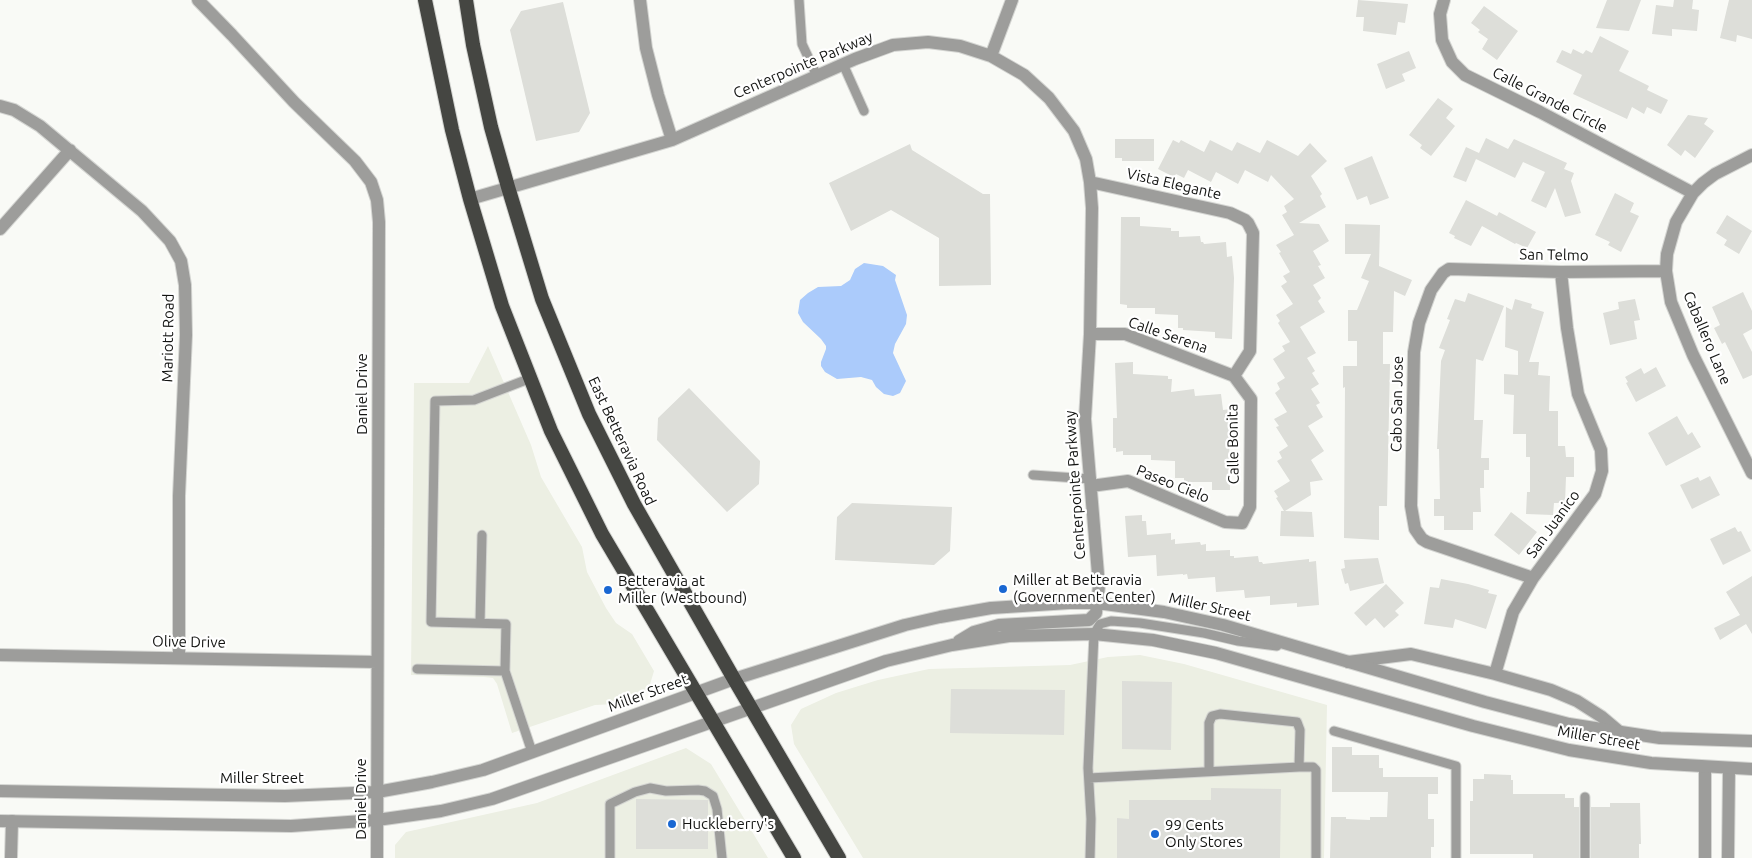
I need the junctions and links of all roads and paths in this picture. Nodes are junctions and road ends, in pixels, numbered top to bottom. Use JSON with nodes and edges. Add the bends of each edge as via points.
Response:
{"nodes":[{"id":1,"x":425,"y":0,"type":"edge"},
{"id":2,"x":466,"y":0,"type":"edge"},
{"id":3,"x":640,"y":0,"type":"edge"},
{"id":4,"x":799,"y":0,"type":"edge"},
{"id":5,"x":1012,"y":0,"type":"edge"},
{"id":6,"x":1444,"y":0,"type":"edge"},
{"id":7,"x":201,"y":1,"type":"edge"},
{"id":8,"x":991,"y":56,"type":"junction"},
{"id":9,"x":843,"y":64,"type":"junction"},
{"id":10,"x":817,"y":76,"type":"junction"},
{"id":11,"x":0,"y":106,"type":"edge"},
{"id":12,"x":864,"y":111,"type":"dead end"},
{"id":13,"x":672,"y":140,"type":"junction"},
{"id":14,"x":70,"y":150,"type":"junction"},
{"id":15,"x":1752,"y":156,"type":"edge"},
{"id":16,"x":1090,"y":182,"type":"junction"},
{"id":17,"x":508,"y":187,"type":"junction"},
{"id":18,"x":1693,"y":193,"type":"junction"},
{"id":19,"x":470,"y":199,"type":"junction"},
{"id":20,"x":0,"y":230,"type":"edge"},
{"id":21,"x":1666,"y":271,"type":"junction"},
{"id":22,"x":1560,"y":272,"type":"junction"},
{"id":23,"x":1443,"y":273,"type":"joint"},
{"id":24,"x":1090,"y":334,"type":"junction"},
{"id":25,"x":1234,"y":376,"type":"junction"},
{"id":26,"x":531,"y":378,"type":"junction"},
{"id":27,"x":1752,"y":473,"type":"edge"},
{"id":28,"x":1033,"y":476,"type":"dead end"},
{"id":29,"x":1091,"y":482,"type":"junction"},
{"id":30,"x":1242,"y":523,"type":"joint"},
{"id":31,"x":482,"y":535,"type":"dead end"},
{"id":32,"x":1533,"y":578,"type":"junction"},
{"id":33,"x":1097,"y":603,"type":"junction"},
{"id":34,"x":480,"y":624,"type":"junction"},
{"id":35,"x":1094,"y":634,"type":"junction"},
{"id":36,"x":952,"y":645,"type":"junction"},
{"id":37,"x":1300,"y":648,"type":"junction"},
{"id":38,"x":0,"y":655,"type":"edge"},
{"id":39,"x":179,"y":658,"type":"junction"},
{"id":40,"x":377,"y":662,"type":"junction"},
{"id":41,"x":1348,"y":662,"type":"junction"},
{"id":42,"x":417,"y":669,"type":"dead end"},
{"id":43,"x":505,"y":671,"type":"junction"},
{"id":44,"x":1494,"y":674,"type":"junction"},
{"id":45,"x":734,"y":679,"type":"junction"},
{"id":46,"x":696,"y":693,"type":"junction"},
{"id":47,"x":750,"y":708,"type":"junction"},
{"id":48,"x":712,"y":721,"type":"junction"},
{"id":49,"x":1334,"y":731,"type":"dead end"},
{"id":50,"x":1621,"y":733,"type":"junction"},
{"id":51,"x":1752,"y":741,"type":"edge"},
{"id":52,"x":532,"y":752,"type":"junction"},
{"id":53,"x":1300,"y":766,"type":"junction"},
{"id":54,"x":1705,"y":767,"type":"junction"},
{"id":55,"x":1729,"y":769,"type":"junction"},
{"id":56,"x":1752,"y":769,"type":"edge"},
{"id":57,"x":1209,"y":772,"type":"junction"},
{"id":58,"x":1089,"y":778,"type":"junction"},
{"id":59,"x":0,"y":791,"type":"edge"},
{"id":60,"x":377,"y":792,"type":"junction"},
{"id":61,"x":1585,"y":798,"type":"dead end"},
{"id":62,"x":377,"y":820,"type":"junction"},
{"id":63,"x":6,"y":821,"type":"edge"},
{"id":64,"x":11,"y":858,"type":"edge"},
{"id":65,"x":377,"y":858,"type":"edge"},
{"id":66,"x":610,"y":858,"type":"edge"},
{"id":67,"x":722,"y":858,"type":"edge"},
{"id":68,"x":794,"y":858,"type":"edge"},
{"id":69,"x":839,"y":858,"type":"edge"},
{"id":70,"x":1090,"y":858,"type":"edge"},
{"id":71,"x":1316,"y":858,"type":"edge"},
{"id":72,"x":1456,"y":858,"type":"edge"},
{"id":73,"x":1585,"y":858,"type":"edge"},
{"id":74,"x":1705,"y":858,"type":"edge"},
{"id":75,"x":1728,"y":858,"type":"edge"}],
"edges":[{"from":1,"to":19,"type":"highway","via":[[450,122]]},
{"from":2,"to":17,"type":"highway","name":"East Betteravia Road","via":[[489,118]]},
{"from":3,"to":13,"type":"street","via":[[646,48]]},
{"from":4,"to":10,"type":"lane","via":[[802,44]]},
{"from":5,"to":8,"type":"street"},
{"from":6,"to":18,"type":"street","name":"Calle Grande Circle","via":[[1440,14],[1442,40],[1452,62],[1465,75]]},
{"from":7,"to":40,"type":"street","name":"Daniel Drive","via":[[294,102],[355,161],[371,182],[377,200]]},
{"from":8,"to":9,"type":"street","name":"Centerpointe Parkway","via":[[960,46],[928,42],[893,45]]},
{"from":8,"to":16,"type":"street","name":"Centerpointe Parkway","via":[[1024,75],[1049,98],[1074,131],[1086,160]]},
{"from":9,"to":10,"type":"street","name":"Centerpointe Parkway"},
{"from":9,"to":12,"type":"lane"},
{"from":10,"to":13,"type":"street","name":"Centerpointe Parkway"},
{"from":11,"to":14,"type":"street","name":"Mariott Road","via":[[14,110],[40,126]]},
{"from":13,"to":17,"type":"street","name":"Centerpointe Parkway"},
{"from":14,"to":20,"type":"street"},
{"from":14,"to":39,"type":"street","name":"Mariott Road","via":[[142,212],[170,241],[181,261],[186,335],[179,496]]},
{"from":15,"to":18,"type":"street","name":"Caballero Lane","via":[[1715,174]]},
{"from":16,"to":24,"type":"street","name":"Centerpointe Parkway"},
{"from":16,"to":25,"type":"street","name":"Vista Elegante","via":[[1230,213],[1248,223],[1253,233],[1250,351]]},
{"from":17,"to":19,"type":"street","name":"Centerpointe Parkway"},
{"from":17,"to":45,"type":"highway","name":"East Betteravia Road","via":[[542,299],[589,414],[634,504]]},
{"from":18,"to":21,"type":"street","name":"Caballero Lane","via":[[1676,222]]},
{"from":19,"to":26,"type":"highway","via":[[502,306]]},
{"from":21,"to":22,"type":"street","name":"San Telmo"},
{"from":21,"to":27,"type":"street","name":"Caballero Lane","via":[[1671,302],[1693,355]]},
{"from":22,"to":23,"type":"street","name":"San Telmo","via":[[1449,269]]},
{"from":22,"to":32,"type":"street","name":"San Juanico","via":[[1578,394],[1601,450],[1602,471],[1595,494]]},
{"from":23,"to":32,"type":"street","name":"Cabo San Jose","via":[[1431,290],[1419,323],[1414,352],[1411,506],[1415,528],[1427,542]]},
{"from":24,"to":25,"type":"street","name":"Calle Serena","via":[[1126,334]]},
{"from":24,"to":29,"type":"street","name":"Centerpointe Parkway","via":[[1085,419]]},
{"from":25,"to":30,"type":"street","name":"Calle Bonita","via":[[1251,399],[1250,507]]},
{"from":26,"to":34,"type":"lane","via":[[474,400],[435,401],[432,622]]},
{"from":26,"to":46,"type":"highway","via":[[551,431],[602,534]]},
{"from":28,"to":29,"type":"lane"},
{"from":29,"to":30,"type":"street","name":"Paseo Cielo","via":[[1128,481],[1225,522]]},
{"from":29,"to":33,"type":"street","name":"Centerpointe Parkway","via":[[1099,586]]},
{"from":31,"to":34,"type":"lane"},
{"from":32,"to":44,"type":"street","name":"San Juanico","via":[[1513,612]]},
{"from":33,"to":36,"type":"street","via":[[1096,612],[1089,620],[999,625],[974,632]]},
{"from":33,"to":37,"type":"street","name":"Miller Street","via":[[1223,624]]},
{"from":33,"to":45,"type":"street","name":"Miller Street","via":[[991,608],[940,617]]},
{"from":34,"to":43,"type":"lane","via":[[506,624]]},
{"from":35,"to":36,"type":"street","name":"Miller Street","via":[[1009,636]]},
{"from":35,"to":37,"type":"lane","name":"Miller Street","via":[[1100,624],[1111,621]]},
{"from":35,"to":54,"type":"street","name":"Miller Street","via":[[1153,640],[1216,653],[1569,750],[1651,763]]},
{"from":35,"to":58,"type":"lane"},
{"from":36,"to":47,"type":"street","name":"Miller Street","via":[[886,661]]},
{"from":37,"to":41,"type":"street","name":"Miller Street"},
{"from":38,"to":39,"type":"street","name":"Olive Drive"},
{"from":39,"to":40,"type":"street","name":"Olive Drive"},
{"from":40,"to":60,"type":"street","name":"Daniel Drive"},
{"from":41,"to":44,"type":"street","name":"Miller Street","via":[[1411,654]]},
{"from":41,"to":50,"type":"street","name":"Miller Street","via":[[1569,724]]},
{"from":42,"to":43,"type":"lane"},
{"from":43,"to":52,"type":"lane"},
{"from":44,"to":50,"type":"street","name":"Miller Street","via":[[1577,701]]},
{"from":45,"to":46,"type":"street","name":"Miller Street"},
{"from":45,"to":47,"type":"highway","name":"East Betteravia Road"},
{"from":46,"to":48,"type":"highway"},
{"from":46,"to":52,"type":"street","name":"Miller Street"},
{"from":47,"to":48,"type":"street","name":"Miller Street"},
{"from":47,"to":69,"type":"highway","name":"East Betteravia Road"},
{"from":48,"to":62,"type":"street","name":"Miller Street","via":[[492,799],[441,811]]},
{"from":48,"to":68,"type":"highway"},
{"from":49,"to":72,"type":"lane","via":[[1456,766]]},
{"from":50,"to":51,"type":"street","name":"Miller Street","via":[[1660,738]]},
{"from":52,"to":60,"type":"street","name":"Miller Street","via":[[483,770]]},
{"from":53,"to":57,"type":"lane"},
{"from":53,"to":57,"type":"lane","via":[[1297,722],[1220,714],[1212,716],[1209,723]]},
{"from":53,"to":71,"type":"lane","via":[[1316,770]]},
{"from":54,"to":55,"type":"street","name":"Miller Street"},
{"from":54,"to":74,"type":"street"},
{"from":55,"to":56,"type":"street","name":"Miller Street"},
{"from":55,"to":75,"type":"street"},
{"from":57,"to":58,"type":"lane"},
{"from":58,"to":70,"type":"lane"},
{"from":59,"to":60,"type":"street","name":"Miller Street","via":[[285,796]]},
{"from":60,"to":62,"type":"street","name":"Daniel Drive"},
{"from":61,"to":73,"type":"lane"},
{"from":62,"to":63,"type":"street","name":"Miller Street","via":[[291,826]]},
{"from":62,"to":65,"type":"street","name":"Daniel Drive"},
{"from":63,"to":64,"type":"street"},
{"from":66,"to":67,"type":"lane","via":[[610,804],[650,788],[698,790],[713,796]]}]}
